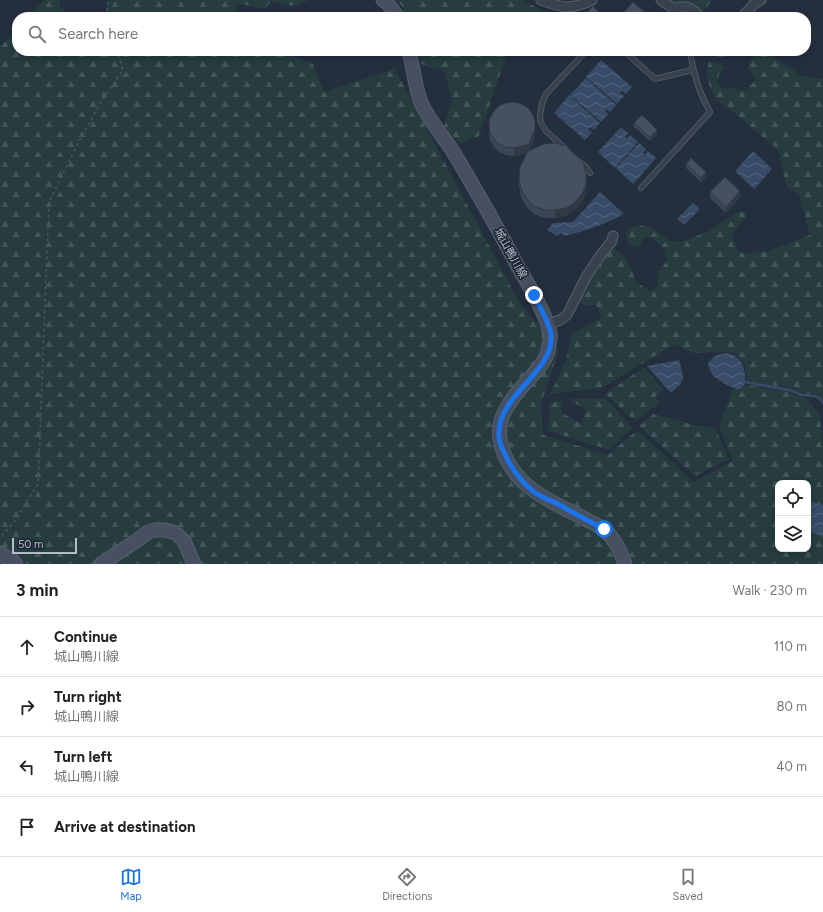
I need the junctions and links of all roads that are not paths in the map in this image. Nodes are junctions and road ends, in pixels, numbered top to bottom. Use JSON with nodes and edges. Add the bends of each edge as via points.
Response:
{"nodes":[{"id":1,"x":383,"y":0,"type":"edge"},
{"id":2,"x":541,"y":0,"type":"edge"},
{"id":3,"x":592,"y":0,"type":"edge"},
{"id":4,"x":662,"y":0,"type":"edge"},
{"id":5,"x":761,"y":0,"type":"edge"},
{"id":6,"x":674,"y":9,"type":"junction"},
{"id":7,"x":394,"y":12,"type":"edge"},
{"id":8,"x":676,"y":12,"type":"edge"},
{"id":9,"x":694,"y":12,"type":"edge"},
{"id":10,"x":747,"y":12,"type":"edge"},
{"id":11,"x":410,"y":56,"type":"edge"},
{"id":12,"x":581,"y":56,"type":"edge"},
{"id":13,"x":630,"y":56,"type":"edge"},
{"id":14,"x":691,"y":56,"type":"edge"},
{"id":15,"x":692,"y":70,"type":"junction"},
{"id":16,"x":569,"y":152,"type":"edge"},
{"id":17,"x":575,"y":157,"type":"edge"},
{"id":18,"x":590,"y":173,"type":"dead end"},
{"id":19,"x":641,"y":188,"type":"dead end"},
{"id":20,"x":612,"y":236,"type":"dead end"},
{"id":21,"x":548,"y":325,"type":"junction"},
{"id":22,"x":0,"y":553,"type":"edge"},
{"id":23,"x":16,"y":564,"type":"edge"},
{"id":24,"x":101,"y":564,"type":"edge"},
{"id":25,"x":194,"y":564,"type":"edge"},
{"id":26,"x":625,"y":564,"type":"edge"}],
"edges":[{"from":1,"to":7,"type":"main road"},
{"from":2,"to":3,"type":"street","via":[[571,8]]},
{"from":4,"to":6,"type":"street"},
{"from":5,"to":10,"type":"street"},
{"from":6,"to":8,"type":"lane"},
{"from":6,"to":9,"type":"street","via":[[682,6]]},
{"from":11,"to":21,"type":"main road","name":"城山鴨川線","via":[[420,99],[431,122],[451,150],[492,219]]},
{"from":12,"to":16,"type":"lane","via":[[546,94],[540,117],[546,131]]},
{"from":13,"to":15,"type":"lane","via":[[655,79]]},
{"from":14,"to":15,"type":"lane"},
{"from":15,"to":19,"type":"lane","via":[[710,112]]},
{"from":17,"to":18,"type":"lane"},
{"from":20,"to":21,"type":"street","via":[[612,241],[586,277],[567,315]]},
{"from":21,"to":26,"type":"main road","name":"城山鴨川線","via":[[551,334],[546,357],[508,405],[498,431],[499,442],[508,463],[520,478],[535,492],[604,529],[616,542]]},
{"from":22,"to":23,"type":"main road"},
{"from":24,"to":25,"type":"main road","via":[[154,530],[176,533],[184,541]]}]}
